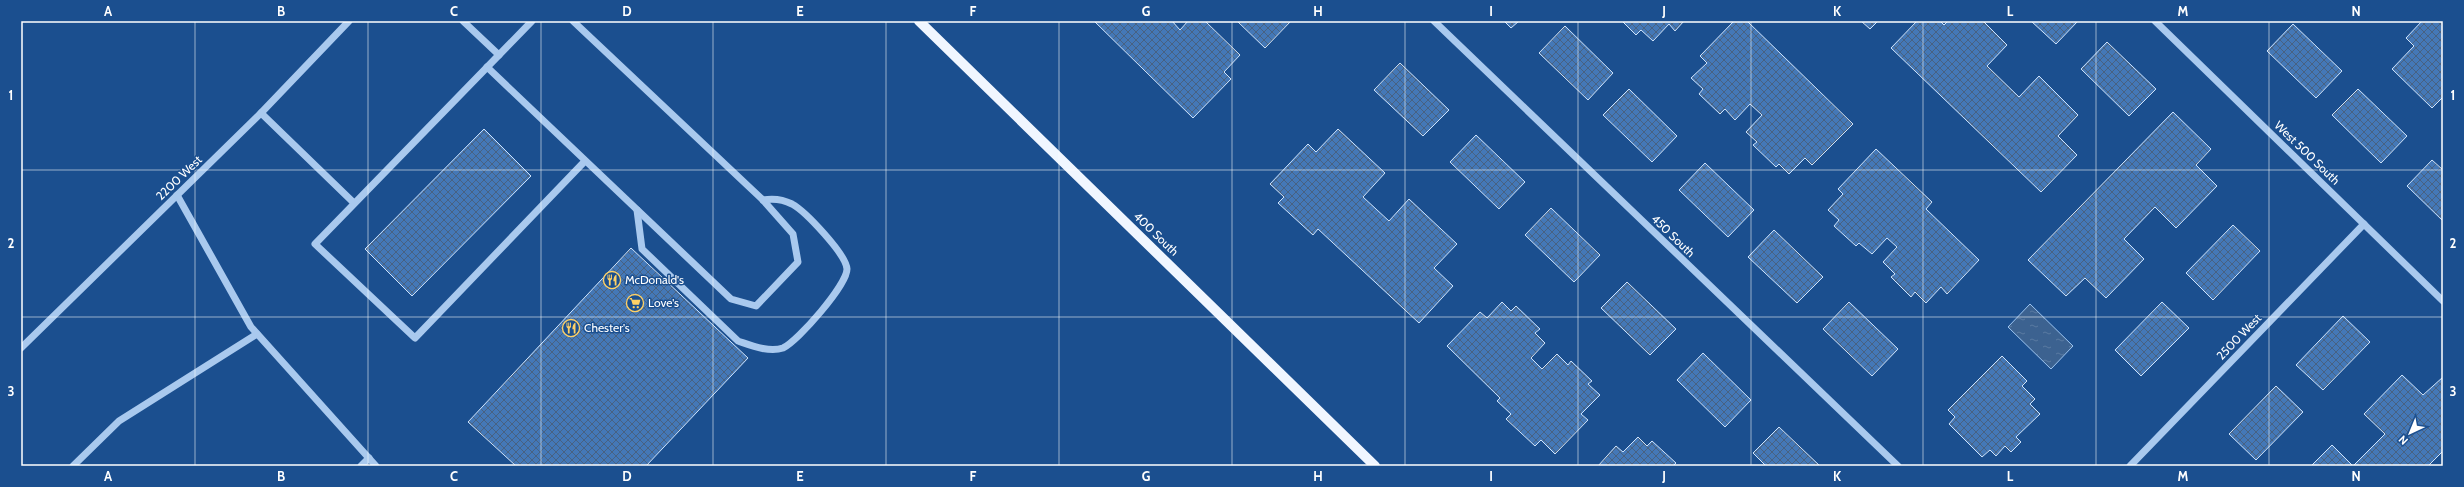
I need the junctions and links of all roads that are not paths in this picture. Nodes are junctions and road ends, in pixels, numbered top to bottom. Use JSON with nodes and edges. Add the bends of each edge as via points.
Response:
{"nodes":[{"id":1,"x":349,"y":21,"type":"edge"},
{"id":2,"x":463,"y":21,"type":"edge"},
{"id":3,"x":532,"y":21,"type":"edge"},
{"id":4,"x":573,"y":21,"type":"edge"},
{"id":5,"x":918,"y":21,"type":"edge"},
{"id":6,"x":1434,"y":21,"type":"edge"},
{"id":7,"x":2155,"y":21,"type":"edge"},
{"id":8,"x":499,"y":55,"type":"junction"},
{"id":9,"x":487,"y":67,"type":"junction"},
{"id":10,"x":261,"y":113,"type":"junction"},
{"id":11,"x":585,"y":161,"type":"junction"},
{"id":12,"x":177,"y":195,"type":"junction"},
{"id":13,"x":763,"y":200,"type":"junction"},
{"id":14,"x":354,"y":203,"type":"junction"},
{"id":15,"x":637,"y":210,"type":"junction"},
{"id":16,"x":2364,"y":224,"type":"junction"},
{"id":17,"x":2443,"y":301,"type":"edge"},
{"id":18,"x":258,"y":334,"type":"junction"},
{"id":19,"x":21,"y":348,"type":"edge"},
{"id":20,"x":368,"y":458,"type":"junction"},
{"id":21,"x":73,"y":466,"type":"edge"},
{"id":22,"x":361,"y":466,"type":"edge"},
{"id":23,"x":376,"y":466,"type":"edge"},
{"id":24,"x":1375,"y":466,"type":"edge"},
{"id":25,"x":1898,"y":466,"type":"edge"},
{"id":26,"x":2130,"y":466,"type":"edge"}],
"edges":[{"from":1,"to":10,"type":"street","name":"2200 West"},
{"from":2,"to":8,"type":"street"},
{"from":3,"to":8,"type":"street"},
{"from":4,"to":13,"type":"street"},
{"from":5,"to":24,"type":"main road","name":"400 South"},
{"from":6,"to":25,"type":"street","name":"450 South"},
{"from":7,"to":16,"type":"street","name":"West 500 South"},
{"from":8,"to":9,"type":"street"},
{"from":9,"to":11,"type":"street"},
{"from":9,"to":14,"type":"street"},
{"from":10,"to":12,"type":"street","name":"2200 West"},
{"from":10,"to":14,"type":"street"},
{"from":11,"to":14,"type":"street","via":[[415,338],[315,244]]},
{"from":11,"to":15,"type":"street"},
{"from":12,"to":18,"type":"street","via":[[251,328]]},
{"from":12,"to":19,"type":"street","name":"2200 West"},
{"from":13,"to":15,"type":"street","via":[[793,234],[798,262],[756,306],[731,298]]},
{"from":13,"to":15,"type":"street","via":[[776,198],[794,205],[824,234],[847,266],[846,277],[837,292],[794,339],[782,348],[755,347],[738,341],[642,249]]},
{"from":16,"to":17,"type":"street","name":"West 500 South"},
{"from":16,"to":26,"type":"street","name":"2500 West"},
{"from":18,"to":20,"type":"street"},
{"from":18,"to":21,"type":"street","via":[[119,421]]},
{"from":20,"to":22,"type":"street"},
{"from":20,"to":23,"type":"street"}]}
